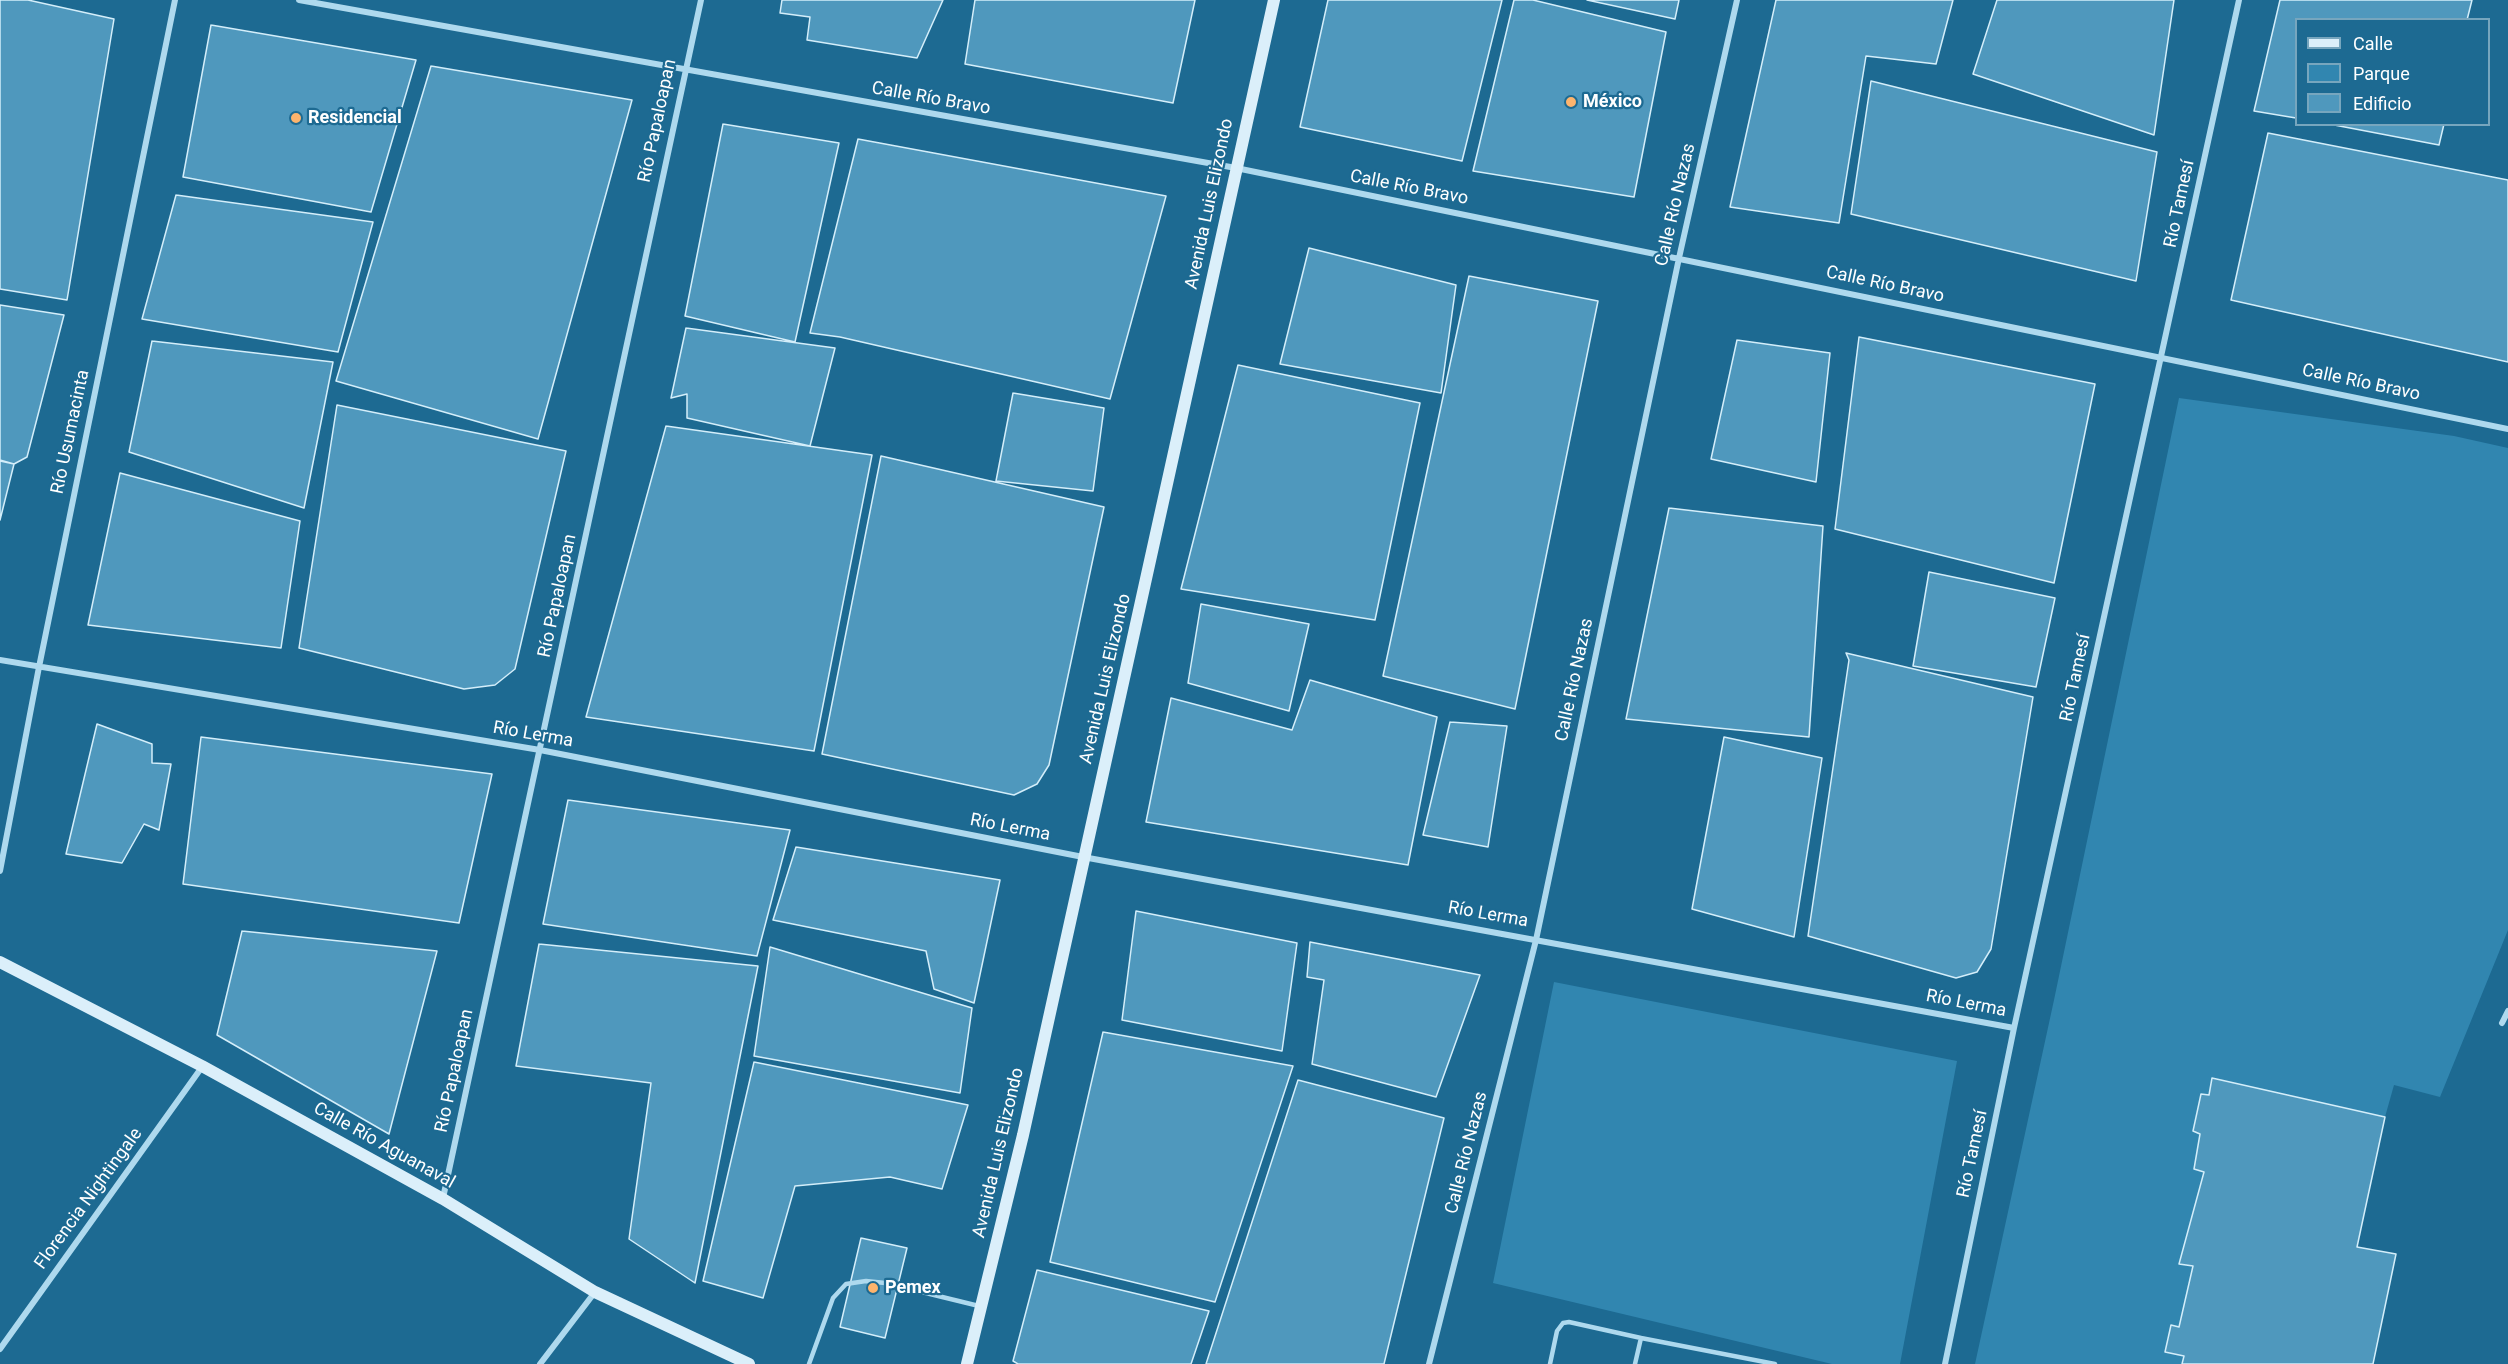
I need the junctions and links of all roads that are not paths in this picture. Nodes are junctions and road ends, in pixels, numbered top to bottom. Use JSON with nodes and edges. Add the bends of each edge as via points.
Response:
{"nodes":[{"id":1,"x":175,"y":0,"type":"edge"},
{"id":2,"x":299,"y":0,"type":"edge"},
{"id":3,"x":700,"y":0,"type":"edge"},
{"id":4,"x":1274,"y":0,"type":"edge"},
{"id":5,"x":1737,"y":0,"type":"edge"},
{"id":6,"x":2240,"y":0,"type":"edge"},
{"id":7,"x":684,"y":71,"type":"junction"},
{"id":8,"x":1236,"y":168,"type":"junction"},
{"id":9,"x":1679,"y":258,"type":"junction"},
{"id":10,"x":2162,"y":357,"type":"junction"},
{"id":11,"x":2508,"y":429,"type":"edge"},
{"id":12,"x":0,"y":660,"type":"edge"},
{"id":13,"x":39,"y":667,"type":"junction"},
{"id":14,"x":540,"y":750,"type":"junction"},
{"id":15,"x":1083,"y":857,"type":"junction"},
{"id":16,"x":0,"y":871,"type":"edge"},
{"id":17,"x":1536,"y":939,"type":"junction"},
{"id":18,"x":0,"y":962,"type":"edge"},
{"id":19,"x":2508,"y":1011,"type":"edge"},
{"id":20,"x":2502,"y":1023,"type":"dead end"},
{"id":21,"x":2014,"y":1028,"type":"junction"},
{"id":22,"x":202,"y":1066,"type":"junction"},
{"id":23,"x":443,"y":1199,"type":"junction"},
{"id":24,"x":595,"y":1292,"type":"junction"},
{"id":25,"x":981,"y":1307,"type":"junction"},
{"id":26,"x":1641,"y":1338,"type":"junction"},
{"id":27,"x":0,"y":1349,"type":"edge"},
{"id":28,"x":1755,"y":1362,"type":"edge"},
{"id":29,"x":540,"y":1364,"type":"edge"},
{"id":30,"x":749,"y":1364,"type":"edge"},
{"id":31,"x":809,"y":1364,"type":"edge"},
{"id":32,"x":967,"y":1364,"type":"edge"},
{"id":33,"x":1429,"y":1364,"type":"edge"},
{"id":34,"x":1550,"y":1364,"type":"edge"},
{"id":35,"x":1635,"y":1364,"type":"edge"},
{"id":36,"x":1775,"y":1364,"type":"edge"},
{"id":37,"x":1945,"y":1364,"type":"edge"}],
"edges":[{"from":1,"to":13,"type":"street","name":"Río Usumacinta"},
{"from":2,"to":7,"type":"street","name":"Calle Río Bravo"},
{"from":3,"to":7,"type":"street","name":"Río Papaloapan"},
{"from":4,"to":8,"type":"street","name":"Avenida Luis Elizondo"},
{"from":5,"to":9,"type":"street","name":"Calle Río Nazas"},
{"from":6,"to":10,"type":"street","name":"Río Tamesí"},
{"from":7,"to":8,"type":"street","name":"Calle Río Bravo"},
{"from":7,"to":14,"type":"street","name":"Río Papaloapan"},
{"from":8,"to":9,"type":"street","name":"Calle Río Bravo"},
{"from":8,"to":15,"type":"street","name":"Avenida Luis Elizondo"},
{"from":9,"to":10,"type":"street","name":"Calle Río Bravo"},
{"from":9,"to":17,"type":"street","name":"Calle Río Nazas"},
{"from":10,"to":11,"type":"street","name":"Calle Río Bravo"},
{"from":10,"to":21,"type":"street","name":"Río Tamesí"},
{"from":12,"to":13,"type":"street","name":"Río Lerma"},
{"from":13,"to":14,"type":"street","name":"Río Lerma"},
{"from":13,"to":16,"type":"street","name":"Río Usumacinta"},
{"from":14,"to":15,"type":"street","name":"Río Lerma"},
{"from":14,"to":23,"type":"street","name":"Río Papaloapan"},
{"from":15,"to":17,"type":"street","name":"Río Lerma"},
{"from":15,"to":25,"type":"street","name":"Avenida Luis Elizondo"},
{"from":17,"to":21,"type":"street","name":"Río Lerma"},
{"from":17,"to":33,"type":"street","name":"Calle Río Nazas"},
{"from":18,"to":22,"type":"street","name":"Calle Río Aguanaval"},
{"from":19,"to":20,"type":"street"},
{"from":21,"to":37,"type":"street","name":"Río Tamesí"},
{"from":22,"to":23,"type":"street","name":"Calle Río Aguanaval"},
{"from":22,"to":27,"type":"street","name":"Florencia Nightingale"},
{"from":23,"to":24,"type":"street","name":"Calle Río Aguanaval"},
{"from":24,"to":29,"type":"street"},
{"from":24,"to":30,"type":"street","name":"Calle Río Aguanaval"},
{"from":25,"to":31,"type":"lane","via":[[885,1283],[846,1284],[833,1299]]},
{"from":25,"to":32,"type":"street","name":"Avenida Luis Elizondo"},
{"from":26,"to":28,"type":"lane"},
{"from":26,"to":34,"type":"lane","via":[[1563,1323],[1557,1330]]},
{"from":26,"to":35,"type":"lane"},
{"from":28,"to":36,"type":"lane"}]}
